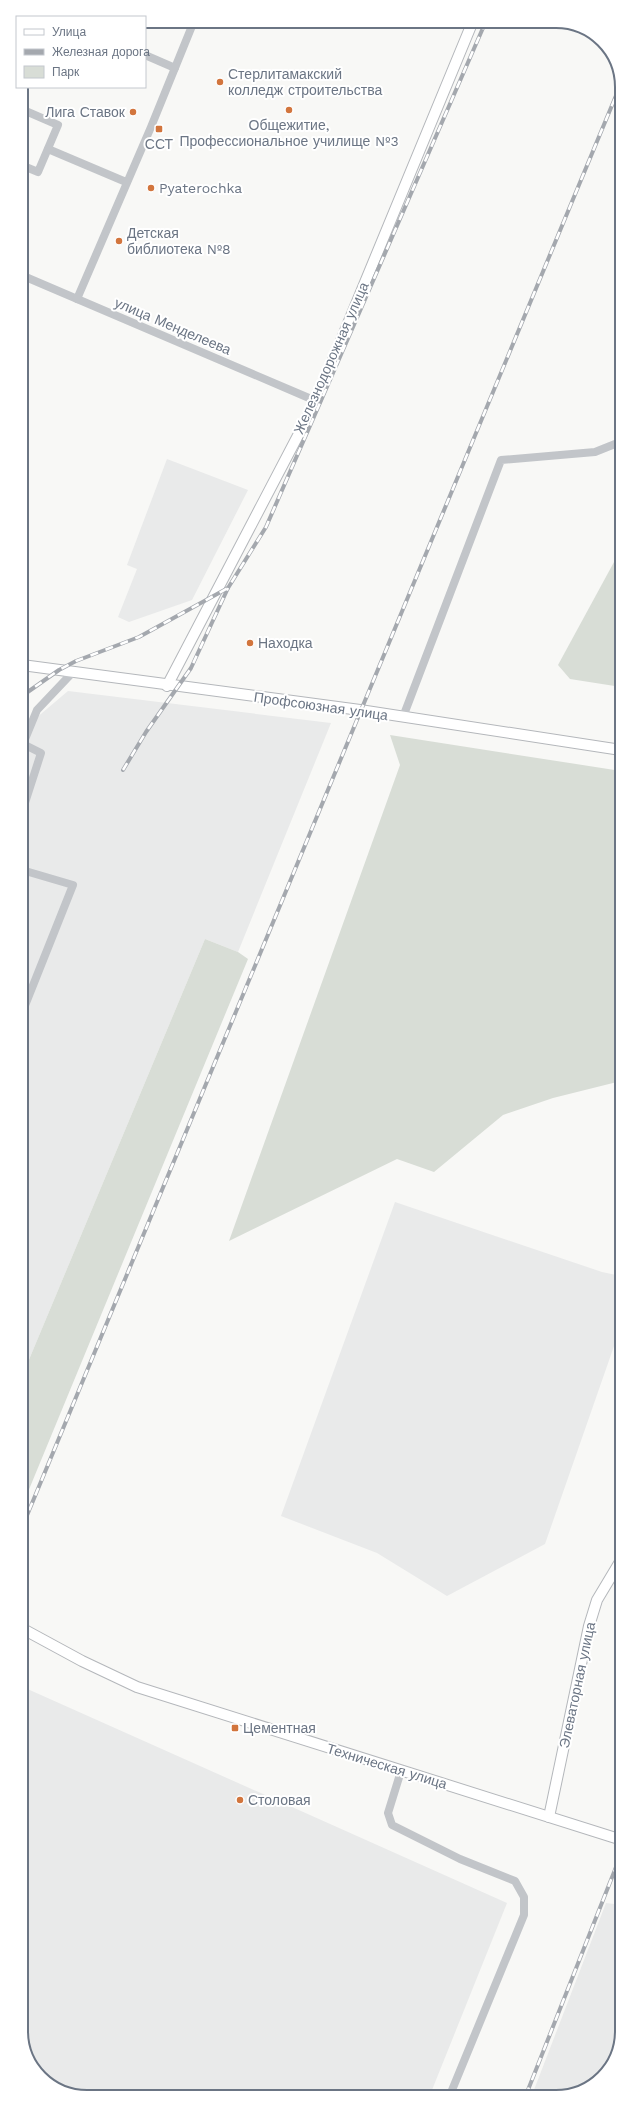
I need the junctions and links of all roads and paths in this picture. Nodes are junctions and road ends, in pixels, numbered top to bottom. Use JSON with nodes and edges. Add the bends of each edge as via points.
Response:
{"nodes":[{"id":1,"x":191,"y":28,"type":"edge"},
{"id":2,"x":470,"y":28,"type":"edge"},
{"id":3,"x":146,"y":55,"type":"edge"},
{"id":4,"x":175,"y":68,"type":"junction"},
{"id":5,"x":28,"y":112,"type":"edge"},
{"id":6,"x":48,"y":149,"type":"junction"},
{"id":7,"x":28,"y":168,"type":"edge"},
{"id":8,"x":126,"y":182,"type":"junction"},
{"id":9,"x":28,"y":278,"type":"edge"},
{"id":10,"x":77,"y":299,"type":"junction"},
{"id":11,"x":316,"y":400,"type":"junction"},
{"id":12,"x":615,"y":444,"type":"edge"},
{"id":13,"x":28,"y":666,"type":"edge"},
{"id":14,"x":73,"y":672,"type":"junction"},
{"id":15,"x":168,"y":686,"type":"junction"},
{"id":16,"x":403,"y":717,"type":"junction"},
{"id":17,"x":28,"y":732,"type":"edge"},
{"id":18,"x":28,"y":746,"type":"edge"},
{"id":19,"x":615,"y":749,"type":"edge"},
{"id":20,"x":28,"y":793,"type":"edge"},
{"id":21,"x":28,"y":872,"type":"edge"},
{"id":22,"x":28,"y":998,"type":"edge"},
{"id":23,"x":615,"y":1571,"type":"edge"},
{"id":24,"x":28,"y":1631,"type":"edge"},
{"id":25,"x":401,"y":1771,"type":"junction"},
{"id":26,"x":549,"y":1817,"type":"junction"},
{"id":27,"x":615,"y":1838,"type":"edge"},
{"id":28,"x":452,"y":2090,"type":"edge"}],
"edges":[{"from":1,"to":4,"type":"street"},
{"from":2,"to":11,"type":"main road","name":"Железнодорожная улица"},
{"from":3,"to":4,"type":"street"},
{"from":4,"to":8,"type":"street"},
{"from":5,"to":6,"type":"street","via":[[58,125]]},
{"from":6,"to":7,"type":"street","via":[[38,172]]},
{"from":6,"to":8,"type":"street"},
{"from":8,"to":10,"type":"street"},
{"from":9,"to":10,"type":"street","name":"улица Менделеева"},
{"from":10,"to":11,"type":"street","name":"улица Менделеева"},
{"from":11,"to":15,"type":"main road","name":"Железнодорожная улица"},
{"from":12,"to":16,"type":"street","via":[[596,452],[501,460]]},
{"from":13,"to":14,"type":"main road","name":"Профсоюзная улица"},
{"from":14,"to":15,"type":"main road","name":"Профсоюзная улица"},
{"from":14,"to":17,"type":"street","via":[[37,710]]},
{"from":15,"to":16,"type":"main road","name":"Профсоюзная улица"},
{"from":16,"to":19,"type":"main road","name":"Профсоюзная улица"},
{"from":18,"to":20,"type":"street","via":[[41,753]]},
{"from":21,"to":22,"type":"street","via":[[73,885]]},
{"from":23,"to":26,"type":"main road","name":"Элеваторная улица","via":[[597,1600],[588,1626]]},
{"from":24,"to":25,"type":"main road","name":"Техническая улица","via":[[82,1661],[137,1687]]},
{"from":25,"to":26,"type":"main road","name":"Техническая улица"},
{"from":25,"to":28,"type":"street","via":[[388,1813],[392,1825],[460,1859],[515,1881],[524,1896],[524,1915]]},
{"from":26,"to":27,"type":"main road","name":"Техническая улица"}]}
